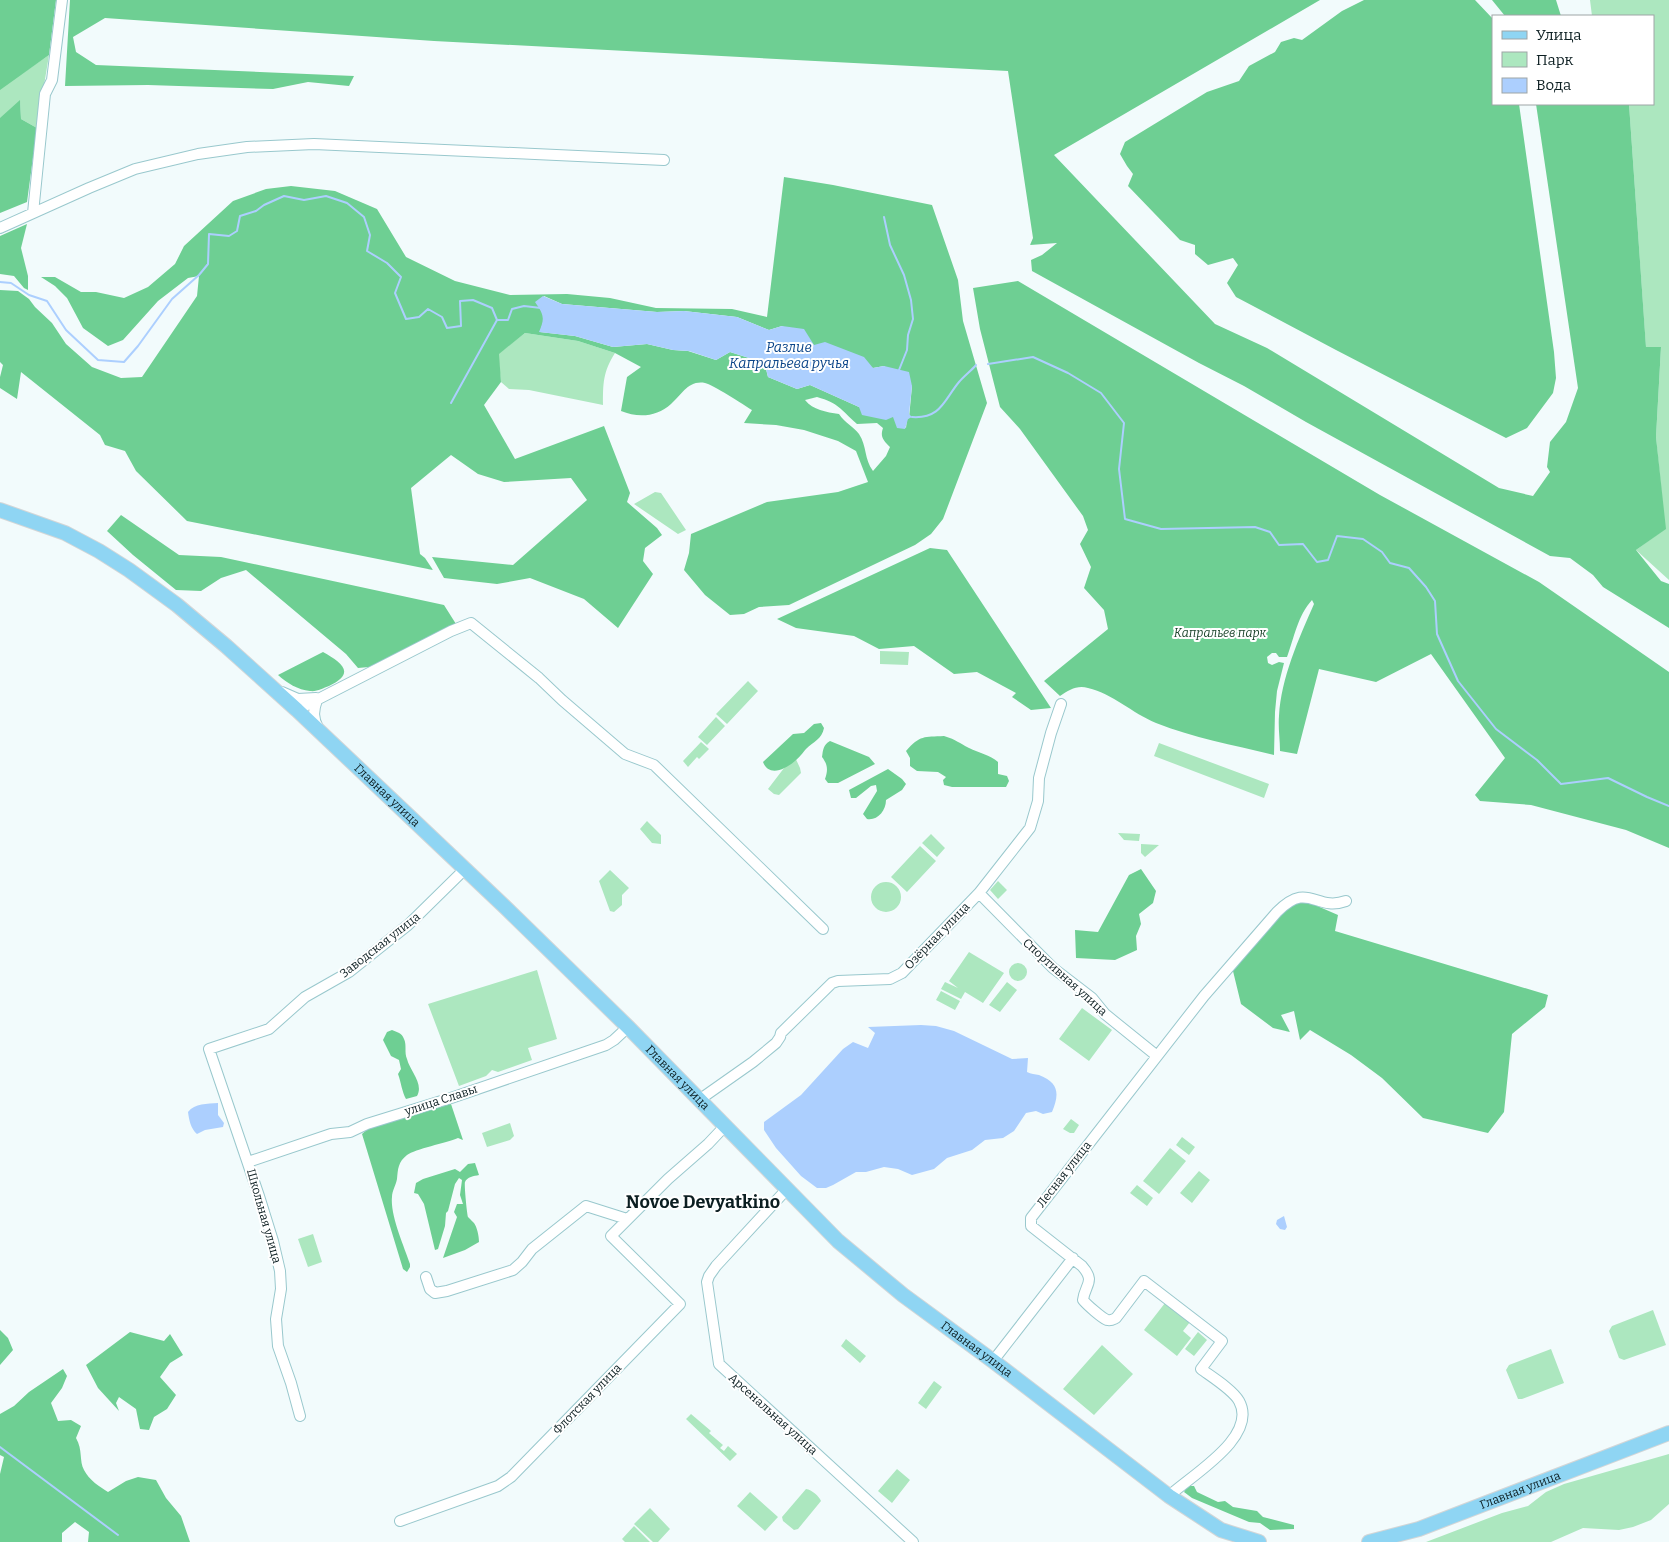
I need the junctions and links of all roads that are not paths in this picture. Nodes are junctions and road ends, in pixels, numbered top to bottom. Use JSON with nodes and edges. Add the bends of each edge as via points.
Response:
{"nodes":[{"id":1,"x":62,"y":0,"type":"edge"},
{"id":2,"x":664,"y":160,"type":"dead end"},
{"id":3,"x":33,"y":213,"type":"junction"},
{"id":4,"x":0,"y":228,"type":"edge"},
{"id":5,"x":0,"y":510,"type":"edge"},
{"id":6,"x":269,"y":684,"type":"junction"},
{"id":7,"x":320,"y":698,"type":"junction"},
{"id":8,"x":1061,"y":704,"type":"dead end"},
{"id":9,"x":297,"y":710,"type":"junction"},
{"id":10,"x":318,"y":729,"type":"junction"},
{"id":11,"x":465,"y":869,"type":"junction"},
{"id":12,"x":979,"y":894,"type":"junction"},
{"id":13,"x":1346,"y":901,"type":"dead end"},
{"id":14,"x":822,"y":929,"type":"dead end"},
{"id":15,"x":628,"y":1027,"type":"junction"},
{"id":16,"x":209,"y":1049,"type":"joint"},
{"id":17,"x":1157,"y":1056,"type":"junction"},
{"id":18,"x":700,"y":1100,"type":"junction"},
{"id":19,"x":725,"y":1126,"type":"junction"},
{"id":20,"x":248,"y":1162,"type":"junction"},
{"id":21,"x":788,"y":1189,"type":"junction"},
{"id":22,"x":628,"y":1218,"type":"junction"},
{"id":23,"x":1073,"y":1258,"type":"junction"},
{"id":24,"x":426,"y":1278,"type":"dead end"},
{"id":25,"x":993,"y":1361,"type":"junction"},
{"id":26,"x":300,"y":1416,"type":"dead end"},
{"id":27,"x":1669,"y":1433,"type":"edge"},
{"id":28,"x":1169,"y":1496,"type":"junction"},
{"id":29,"x":400,"y":1521,"type":"dead end"},
{"id":30,"x":913,"y":1542,"type":"edge"},
{"id":31,"x":1259,"y":1542,"type":"edge"},
{"id":32,"x":1373,"y":1542,"type":"edge"}],
"edges":[{"from":1,"to":3,"type":"street","via":[[52,80],[45,94]]},
{"from":2,"to":3,"type":"street","via":[[314,144],[247,147],[198,154],[135,169]]},
{"from":3,"to":4,"type":"street"},
{"from":5,"to":6,"type":"main road","name":"Главная улица","via":[[66,533],[129,570],[177,605]]},
{"from":6,"to":7,"type":"street","via":[[298,699]]},
{"from":6,"to":9,"type":"main road","name":"Главная улица"},
{"from":7,"to":9,"type":"street"},
{"from":7,"to":10,"type":"street","via":[[313,713]]},
{"from":7,"to":14,"type":"street","via":[[471,623],[625,754],[654,765]]},
{"from":8,"to":12,"type":"street","name":"Озёрная улица","via":[[1039,778],[1033,822]]},
{"from":9,"to":10,"type":"main road","name":"Главная улица"},
{"from":10,"to":11,"type":"main road","name":"Главная улица"},
{"from":11,"to":15,"type":"main road","name":"Главная улица"},
{"from":11,"to":16,"type":"street","name":"Заводская улица","via":[[408,925],[349,972],[306,997],[269,1029]]},
{"from":12,"to":17,"type":"street","name":"Спортивная улица","via":[[1053,968]]},
{"from":12,"to":18,"type":"street","name":"Озёрная улица","via":[[902,973],[890,979],[832,983],[781,1032],[776,1043]]},
{"from":13,"to":17,"type":"street","name":"Лесная улица","via":[[1338,904],[1298,897],[1283,905]]},
{"from":15,"to":18,"type":"main road","name":"Главная улица"},
{"from":15,"to":20,"type":"street","name":"улица Славы","via":[[606,1045],[350,1132],[331,1134]]},
{"from":16,"to":20,"type":"street","name":"Школьная улица"},
{"from":17,"to":23,"type":"street","name":"Лесная улица","via":[[1031,1218],[1031,1226]]},
{"from":18,"to":19,"type":"main road","name":"Главная улица"},
{"from":19,"to":21,"type":"main road","name":"Главная улица"},
{"from":19,"to":22,"type":"street"},
{"from":20,"to":26,"type":"street","name":"Школьная улица","via":[[280,1271],[276,1319],[278,1346]]},
{"from":21,"to":25,"type":"main road","name":"Главная улица","via":[[838,1241],[881,1278]]},
{"from":21,"to":30,"type":"street","name":"Арсенальная улица","via":[[708,1276],[718,1364]]},
{"from":22,"to":24,"type":"street","via":[[586,1206],[510,1271],[436,1293],[430,1289]]},
{"from":22,"to":29,"type":"street","name":"Флотская улица","via":[[611,1236],[680,1304],[511,1477],[498,1486]]},
{"from":23,"to":25,"type":"street"},
{"from":23,"to":28,"type":"street","name":"Лесная улица","via":[[1090,1278],[1084,1300],[1086,1304],[1107,1320],[1116,1318],[1144,1280],[1222,1341],[1201,1369],[1238,1399],[1243,1416],[1240,1427],[1217,1456]]},
{"from":25,"to":28,"type":"main road","name":"Главная улица"},
{"from":27,"to":32,"type":"main road","name":"Главная улица","via":[[1419,1528]]},
{"from":28,"to":31,"type":"main road","name":"Главная улица","via":[[1222,1530]]}]}
